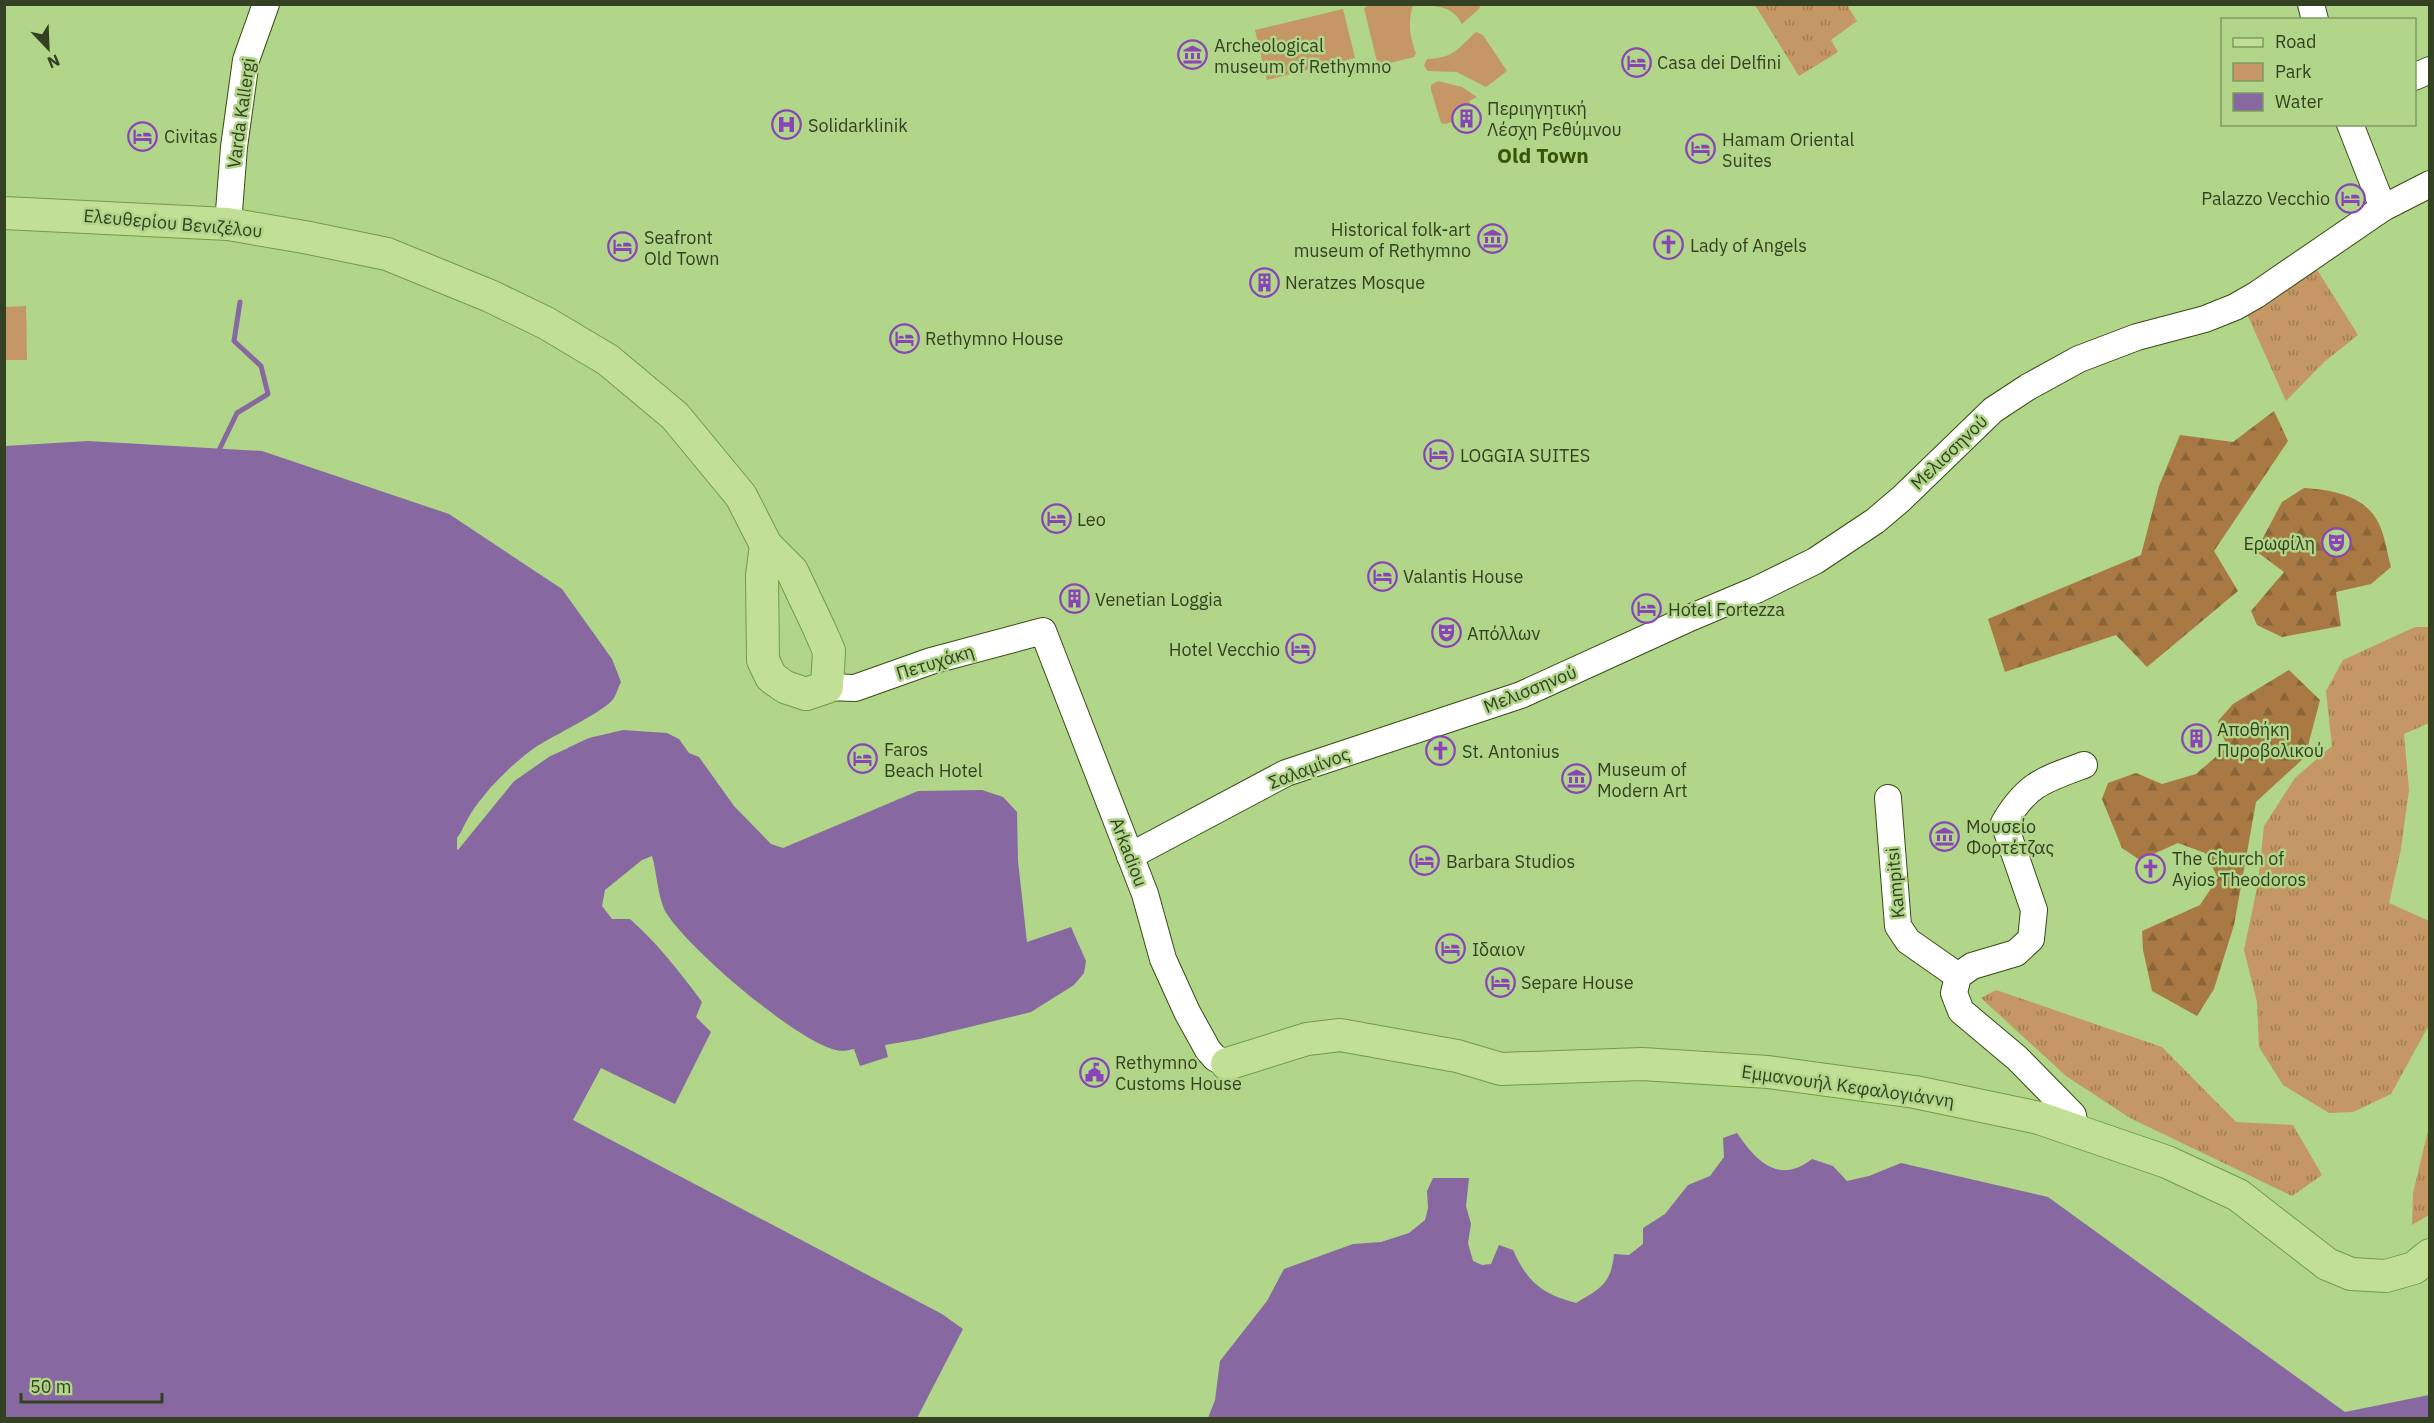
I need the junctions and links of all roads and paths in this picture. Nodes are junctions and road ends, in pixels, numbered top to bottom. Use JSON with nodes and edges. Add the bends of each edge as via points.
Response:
{"nodes":[{"id":1,"x":266,"y":4,"type":"edge"},
{"id":2,"x":2430,"y":70,"type":"edge"},
{"id":3,"x":2416,"y":77,"type":"edge"},
{"id":4,"x":2351,"y":126,"type":"edge"},
{"id":5,"x":2430,"y":184,"type":"edge"},
{"id":6,"x":2383,"y":208,"type":"junction"},
{"id":7,"x":4,"y":213,"type":"edge"},
{"id":8,"x":228,"y":224,"type":"junction"},
{"id":9,"x":766,"y":545,"type":"junction"},
{"id":10,"x":1043,"y":631,"type":"joint"},
{"id":11,"x":827,"y":687,"type":"junction"},
{"id":12,"x":1465,"y":716,"type":"joint"},
{"id":13,"x":2084,"y":765,"type":"dead end"},
{"id":14,"x":1888,"y":798,"type":"dead end"},
{"id":15,"x":1130,"y":856,"type":"junction"},
{"id":16,"x":1958,"y":976,"type":"junction"},
{"id":17,"x":1227,"y":1064,"type":"joint"},
{"id":18,"x":2075,"y":1130,"type":"junction"},
{"id":19,"x":2430,"y":1255,"type":"edge"}],
"edges":[{"from":1,"to":8,"type":"street","name":"Varda Kallergi","via":[[246,60]]},
{"from":2,"to":3,"type":"street"},
{"from":4,"to":6,"type":"street"},
{"from":5,"to":6,"type":"street","name":"Μελισσηνού"},
{"from":6,"to":12,"type":"street","name":"Μελισσηνού","via":[[2235,307],[2079,359],[2010,398],[1992,410],[1875,521],[1815,561],[1581,669]]},
{"from":7,"to":8,"type":"main road","name":"Ελευθερίου Βενιζέλου"},
{"from":8,"to":9,"type":"main road","name":"Ελευθερίου Βενιζέλου","via":[[387,254],[546,323],[608,360],[675,416],[741,496]]},
{"from":9,"to":11,"type":"main road","name":"Ελευθερίου Βενιζέλου","via":[[792,572],[829,651]]},
{"from":9,"to":11,"type":"main road","via":[[762,576],[763,660],[771,677],[785,687],[806,694]]},
{"from":10,"to":11,"type":"street","name":"Πετυχάκη","via":[[931,661],[855,688]]},
{"from":10,"to":15,"type":"street","name":"Arkadiou"},
{"from":12,"to":15,"type":"street","name":"Σαλαμίνος","via":[[1286,773]]},
{"from":13,"to":16,"type":"street","via":[[2036,783],[2017,801],[2004,823],[2034,910],[2031,939],[2016,953],[1972,966]]},
{"from":14,"to":16,"type":"street","name":"Kampitsi","via":[[1898,926],[1908,941]]},
{"from":15,"to":17,"type":"street","name":"Arkadiou","via":[[1163,959],[1186,1012],[1215,1058]]},
{"from":16,"to":18,"type":"street","via":[[1954,993],[1961,1011],[2017,1058],[2073,1116]]},
{"from":17,"to":18,"type":"main road","name":"Εμμανουήλ Κεφαλογιάννη","via":[[1306,1039],[1340,1035],[1457,1056],[1501,1069],[1642,1064],[1768,1072],[1915,1092],[2039,1118]]},
{"from":18,"to":19,"type":"main road","name":"Εμμανουήλ Κεφαλογιάννη","via":[[2167,1162],[2238,1195],[2327,1264],[2351,1274],[2386,1276],[2414,1268]]}]}
